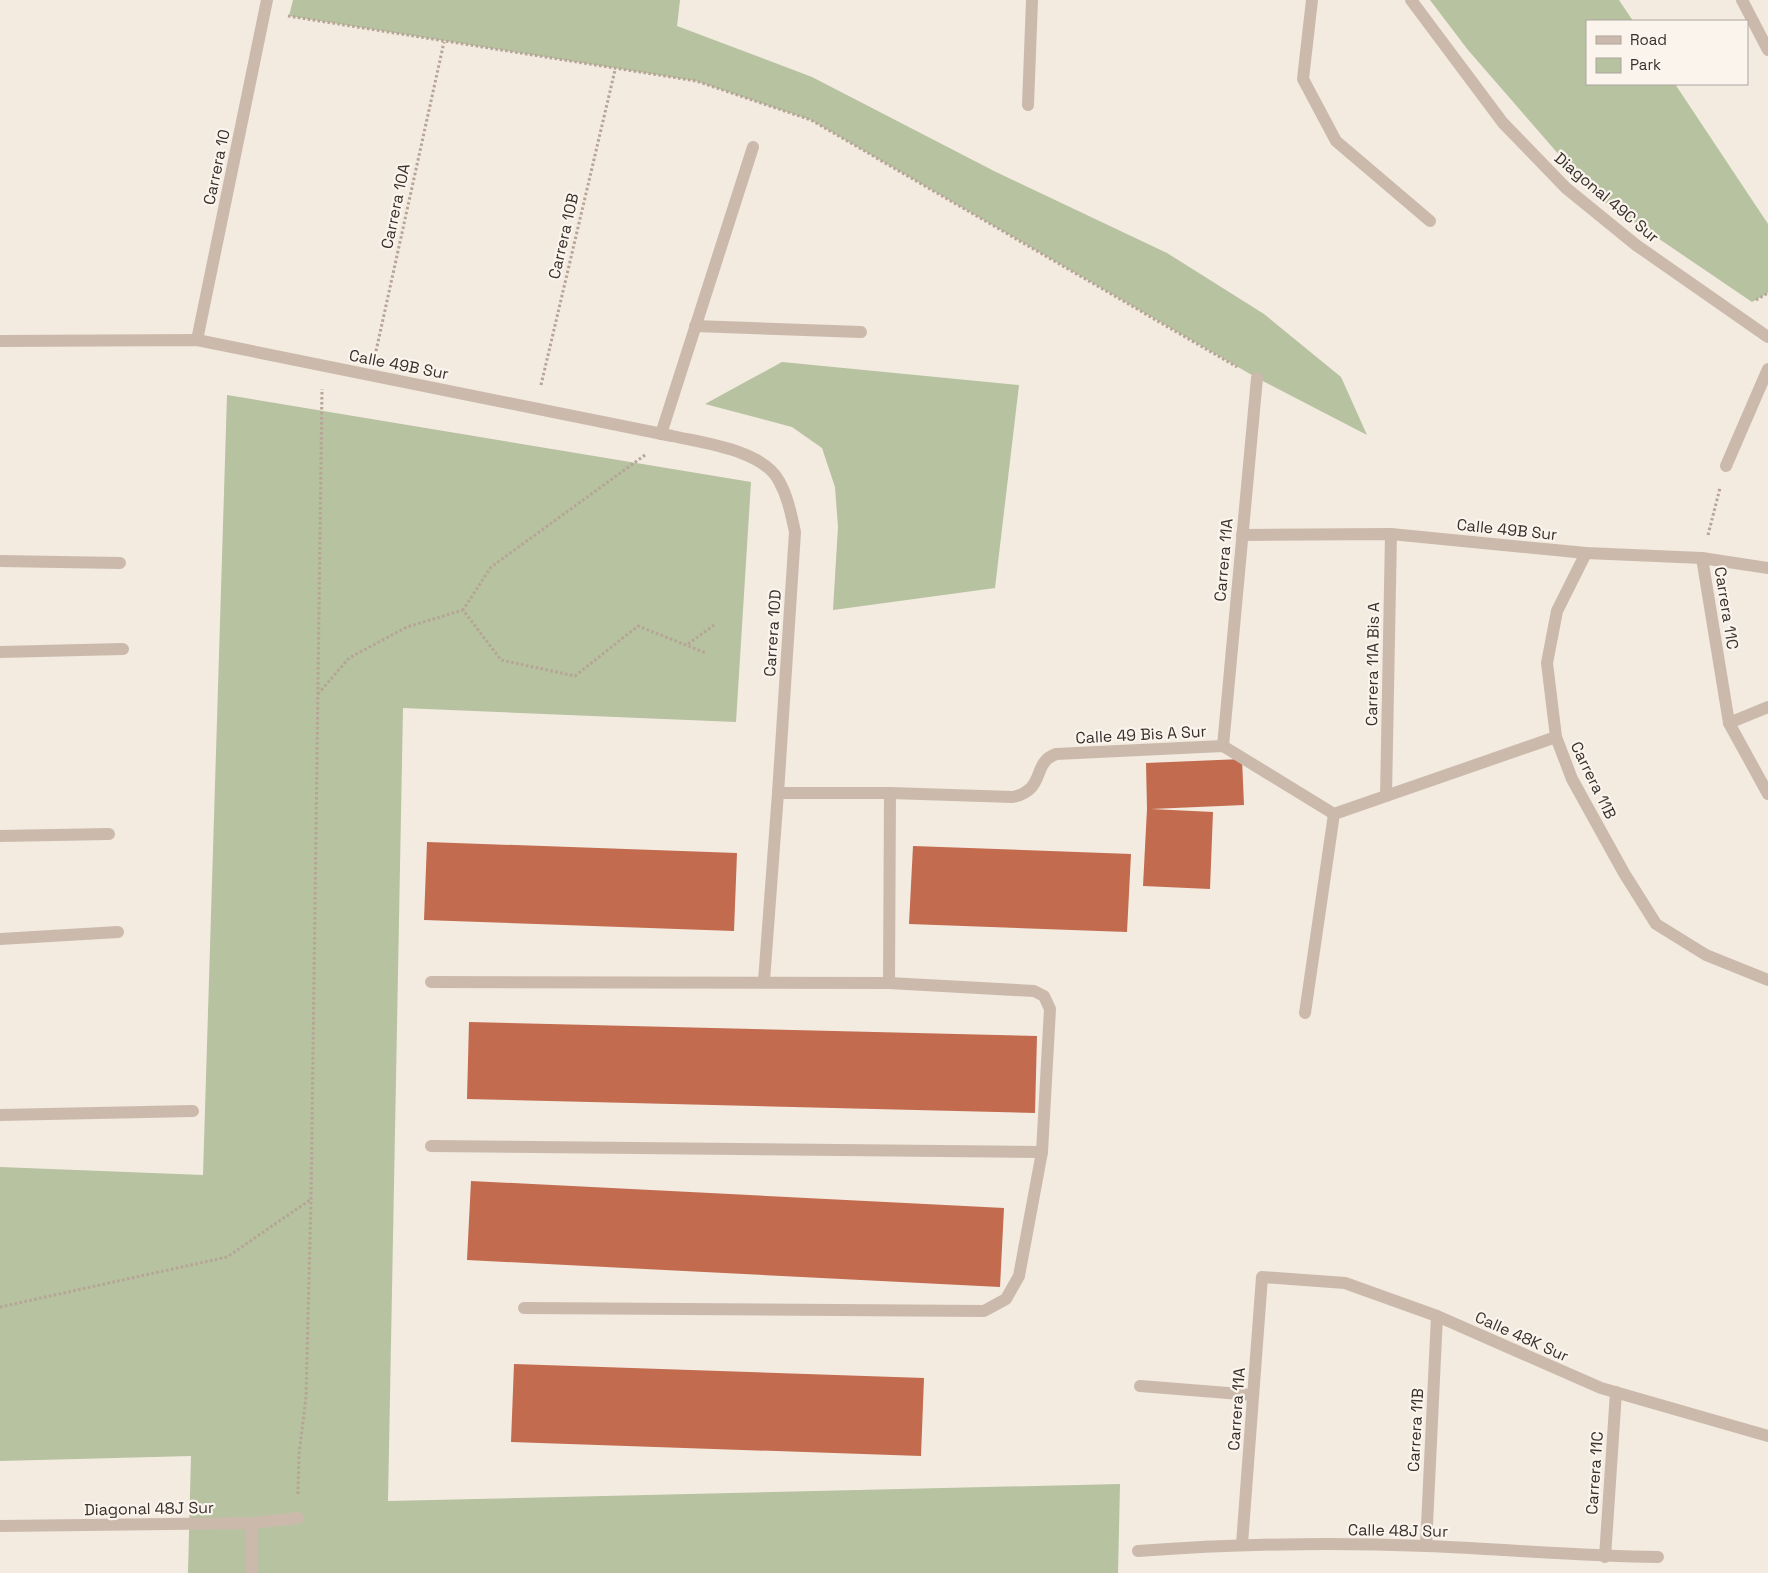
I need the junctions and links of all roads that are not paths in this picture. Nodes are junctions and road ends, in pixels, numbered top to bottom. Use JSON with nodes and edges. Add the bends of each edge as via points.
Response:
{"nodes":[{"id":1,"x":267,"y":0,"type":"edge"},
{"id":2,"x":1032,"y":0,"type":"edge"},
{"id":3,"x":1312,"y":0,"type":"edge"},
{"id":4,"x":1411,"y":0,"type":"edge"},
{"id":5,"x":1742,"y":0,"type":"edge"},
{"id":6,"x":1768,"y":50,"type":"edge"},
{"id":7,"x":1028,"y":105,"type":"dead end"},
{"id":8,"x":753,"y":146,"type":"dead end"},
{"id":9,"x":1430,"y":222,"type":"dead end"},
{"id":10,"x":695,"y":326,"type":"junction"},
{"id":11,"x":861,"y":332,"type":"dead end"},
{"id":12,"x":1768,"y":337,"type":"edge"},
{"id":13,"x":0,"y":340,"type":"edge"},
{"id":14,"x":197,"y":340,"type":"junction"},
{"id":15,"x":1768,"y":369,"type":"edge"},
{"id":16,"x":1257,"y":378,"type":"dead end"},
{"id":17,"x":666,"y":435,"type":"junction"},
{"id":18,"x":1726,"y":466,"type":"road end"},
{"id":19,"x":778,"y":478,"type":"joint"},
{"id":20,"x":1391,"y":534,"type":"junction"},
{"id":21,"x":1242,"y":535,"type":"junction"},
{"id":22,"x":1586,"y":553,"type":"junction"},
{"id":23,"x":1702,"y":558,"type":"junction"},
{"id":24,"x":0,"y":561,"type":"edge"},
{"id":25,"x":120,"y":563,"type":"dead end"},
{"id":26,"x":1768,"y":568,"type":"edge"},
{"id":27,"x":123,"y":649,"type":"dead end"},
{"id":28,"x":0,"y":652,"type":"edge"},
{"id":29,"x":1768,"y":707,"type":"edge"},
{"id":30,"x":1729,"y":723,"type":"junction"},
{"id":31,"x":1556,"y":737,"type":"junction"},
{"id":32,"x":1223,"y":746,"type":"junction"},
{"id":33,"x":778,"y":793,"type":"junction"},
{"id":34,"x":890,"y":793,"type":"junction"},
{"id":35,"x":1768,"y":794,"type":"edge"},
{"id":36,"x":1386,"y":796,"type":"junction"},
{"id":37,"x":1334,"y":814,"type":"junction"},
{"id":38,"x":109,"y":834,"type":"dead end"},
{"id":39,"x":0,"y":836,"type":"edge"},
{"id":40,"x":118,"y":932,"type":"dead end"},
{"id":41,"x":0,"y":939,"type":"edge"},
{"id":42,"x":1768,"y":980,"type":"edge"},
{"id":43,"x":764,"y":981,"type":"junction"},
{"id":44,"x":431,"y":982,"type":"dead end"},
{"id":45,"x":889,"y":983,"type":"junction"},
{"id":46,"x":1305,"y":1013,"type":"dead end"},
{"id":47,"x":193,"y":1111,"type":"dead end"},
{"id":48,"x":0,"y":1115,"type":"edge"},
{"id":49,"x":431,"y":1146,"type":"dead end"},
{"id":50,"x":1042,"y":1152,"type":"junction"},
{"id":51,"x":1262,"y":1277,"type":"joint"},
{"id":52,"x":524,"y":1308,"type":"dead end"},
{"id":53,"x":1437,"y":1316,"type":"junction"},
{"id":54,"x":1140,"y":1386,"type":"dead end"},
{"id":55,"x":1616,"y":1392,"type":"junction"},
{"id":56,"x":1253,"y":1395,"type":"junction"},
{"id":57,"x":1768,"y":1436,"type":"edge"},
{"id":58,"x":298,"y":1518,"type":"road end"},
{"id":59,"x":252,"y":1523,"type":"junction"},
{"id":60,"x":0,"y":1526,"type":"edge"},
{"id":61,"x":1242,"y":1544,"type":"junction"},
{"id":62,"x":1426,"y":1546,"type":"junction"},
{"id":63,"x":1138,"y":1551,"type":"dead end"},
{"id":64,"x":1605,"y":1556,"type":"junction"},
{"id":65,"x":1658,"y":1557,"type":"dead end"},
{"id":66,"x":252,"y":1573,"type":"edge"}],
"edges":[{"from":1,"to":14,"type":"street","name":"Carrera 10"},
{"from":2,"to":7,"type":"street"},
{"from":3,"to":9,"type":"street","via":[[1303,79],[1336,141]]},
{"from":4,"to":12,"type":"street","name":"Diagonal 49C Sur","via":[[1503,124],[1566,188],[1636,245]]},
{"from":5,"to":6,"type":"street"},
{"from":8,"to":10,"type":"street"},
{"from":10,"to":11,"type":"street"},
{"from":10,"to":17,"type":"street"},
{"from":13,"to":14,"type":"street","name":"Calle 49B Sur"},
{"from":14,"to":17,"type":"street","name":"Calle 49B Sur"},
{"from":15,"to":18,"type":"street"},
{"from":16,"to":21,"type":"street","name":"Carrera 11A"},
{"from":17,"to":19,"type":"street","name":"Calle 49B Sur","via":[[735,450],[756,459]]},
{"from":19,"to":33,"type":"street","name":"Carrera 10D","via":[[788,500],[795,532]]},
{"from":20,"to":21,"type":"street","name":"Calle 49B Sur"},
{"from":20,"to":22,"type":"street","name":"Calle 49B Sur"},
{"from":20,"to":36,"type":"street","name":"Carrera 11A Bis A"},
{"from":21,"to":32,"type":"street","name":"Carrera 11A"},
{"from":22,"to":23,"type":"street","name":"Calle 49B Sur"},
{"from":22,"to":31,"type":"street","name":"Carrera 11B","via":[[1558,611],[1547,663]]},
{"from":23,"to":26,"type":"street","name":"Calle 49B Sur"},
{"from":23,"to":30,"type":"street","name":"Carrera 11C"},
{"from":24,"to":25,"type":"street"},
{"from":27,"to":28,"type":"street"},
{"from":29,"to":30,"type":"street"},
{"from":30,"to":35,"type":"street","name":"Carrera 11C"},
{"from":31,"to":36,"type":"street"},
{"from":31,"to":42,"type":"street","name":"Carrera 11B","via":[[1572,779],[1656,924],[1706,955]]},
{"from":32,"to":34,"type":"street","name":"Calle 49 Bis A Sur","via":[[1056,754],[1048,757],[1042,765],[1034,787],[1026,794],[1014,797]]},
{"from":32,"to":37,"type":"street","name":"Calle 49 Bis A Sur"},
{"from":33,"to":34,"type":"street","name":"Calle 49 Bis A Sur"},
{"from":33,"to":43,"type":"street","name":"Carrera 10D"},
{"from":34,"to":45,"type":"street"},
{"from":36,"to":37,"type":"street"},
{"from":37,"to":46,"type":"street"},
{"from":38,"to":39,"type":"street"},
{"from":40,"to":41,"type":"street"},
{"from":43,"to":44,"type":"street"},
{"from":43,"to":45,"type":"street"},
{"from":45,"to":50,"type":"street","via":[[1034,991],[1044,996],[1050,1009]]},
{"from":47,"to":48,"type":"street"},
{"from":49,"to":50,"type":"street"},
{"from":50,"to":52,"type":"street","via":[[1019,1276],[1006,1299],[984,1311]]},
{"from":51,"to":53,"type":"street","name":"Calle 48K Sur","via":[[1345,1283]]},
{"from":51,"to":56,"type":"street","name":"Carrera 11A"},
{"from":53,"to":55,"type":"street","name":"Calle 48K Sur"},
{"from":53,"to":62,"type":"street","name":"Carrera 11B"},
{"from":54,"to":56,"type":"street"},
{"from":55,"to":57,"type":"street","name":"Calle 48K Sur"},
{"from":55,"to":64,"type":"street","name":"Carrera 11C"},
{"from":56,"to":61,"type":"street","name":"Carrera 11A"},
{"from":58,"to":59,"type":"street","name":"Diagonal 48J Sur"},
{"from":59,"to":60,"type":"street","name":"Diagonal 48J Sur"},
{"from":59,"to":66,"type":"street"},
{"from":61,"to":62,"type":"street","name":"Calle 48J Sur"},
{"from":61,"to":63,"type":"street","name":"Calle 48J Sur"},
{"from":62,"to":64,"type":"street","name":"Calle 48J Sur"},
{"from":64,"to":65,"type":"street","name":"Calle 48J Sur"}]}
